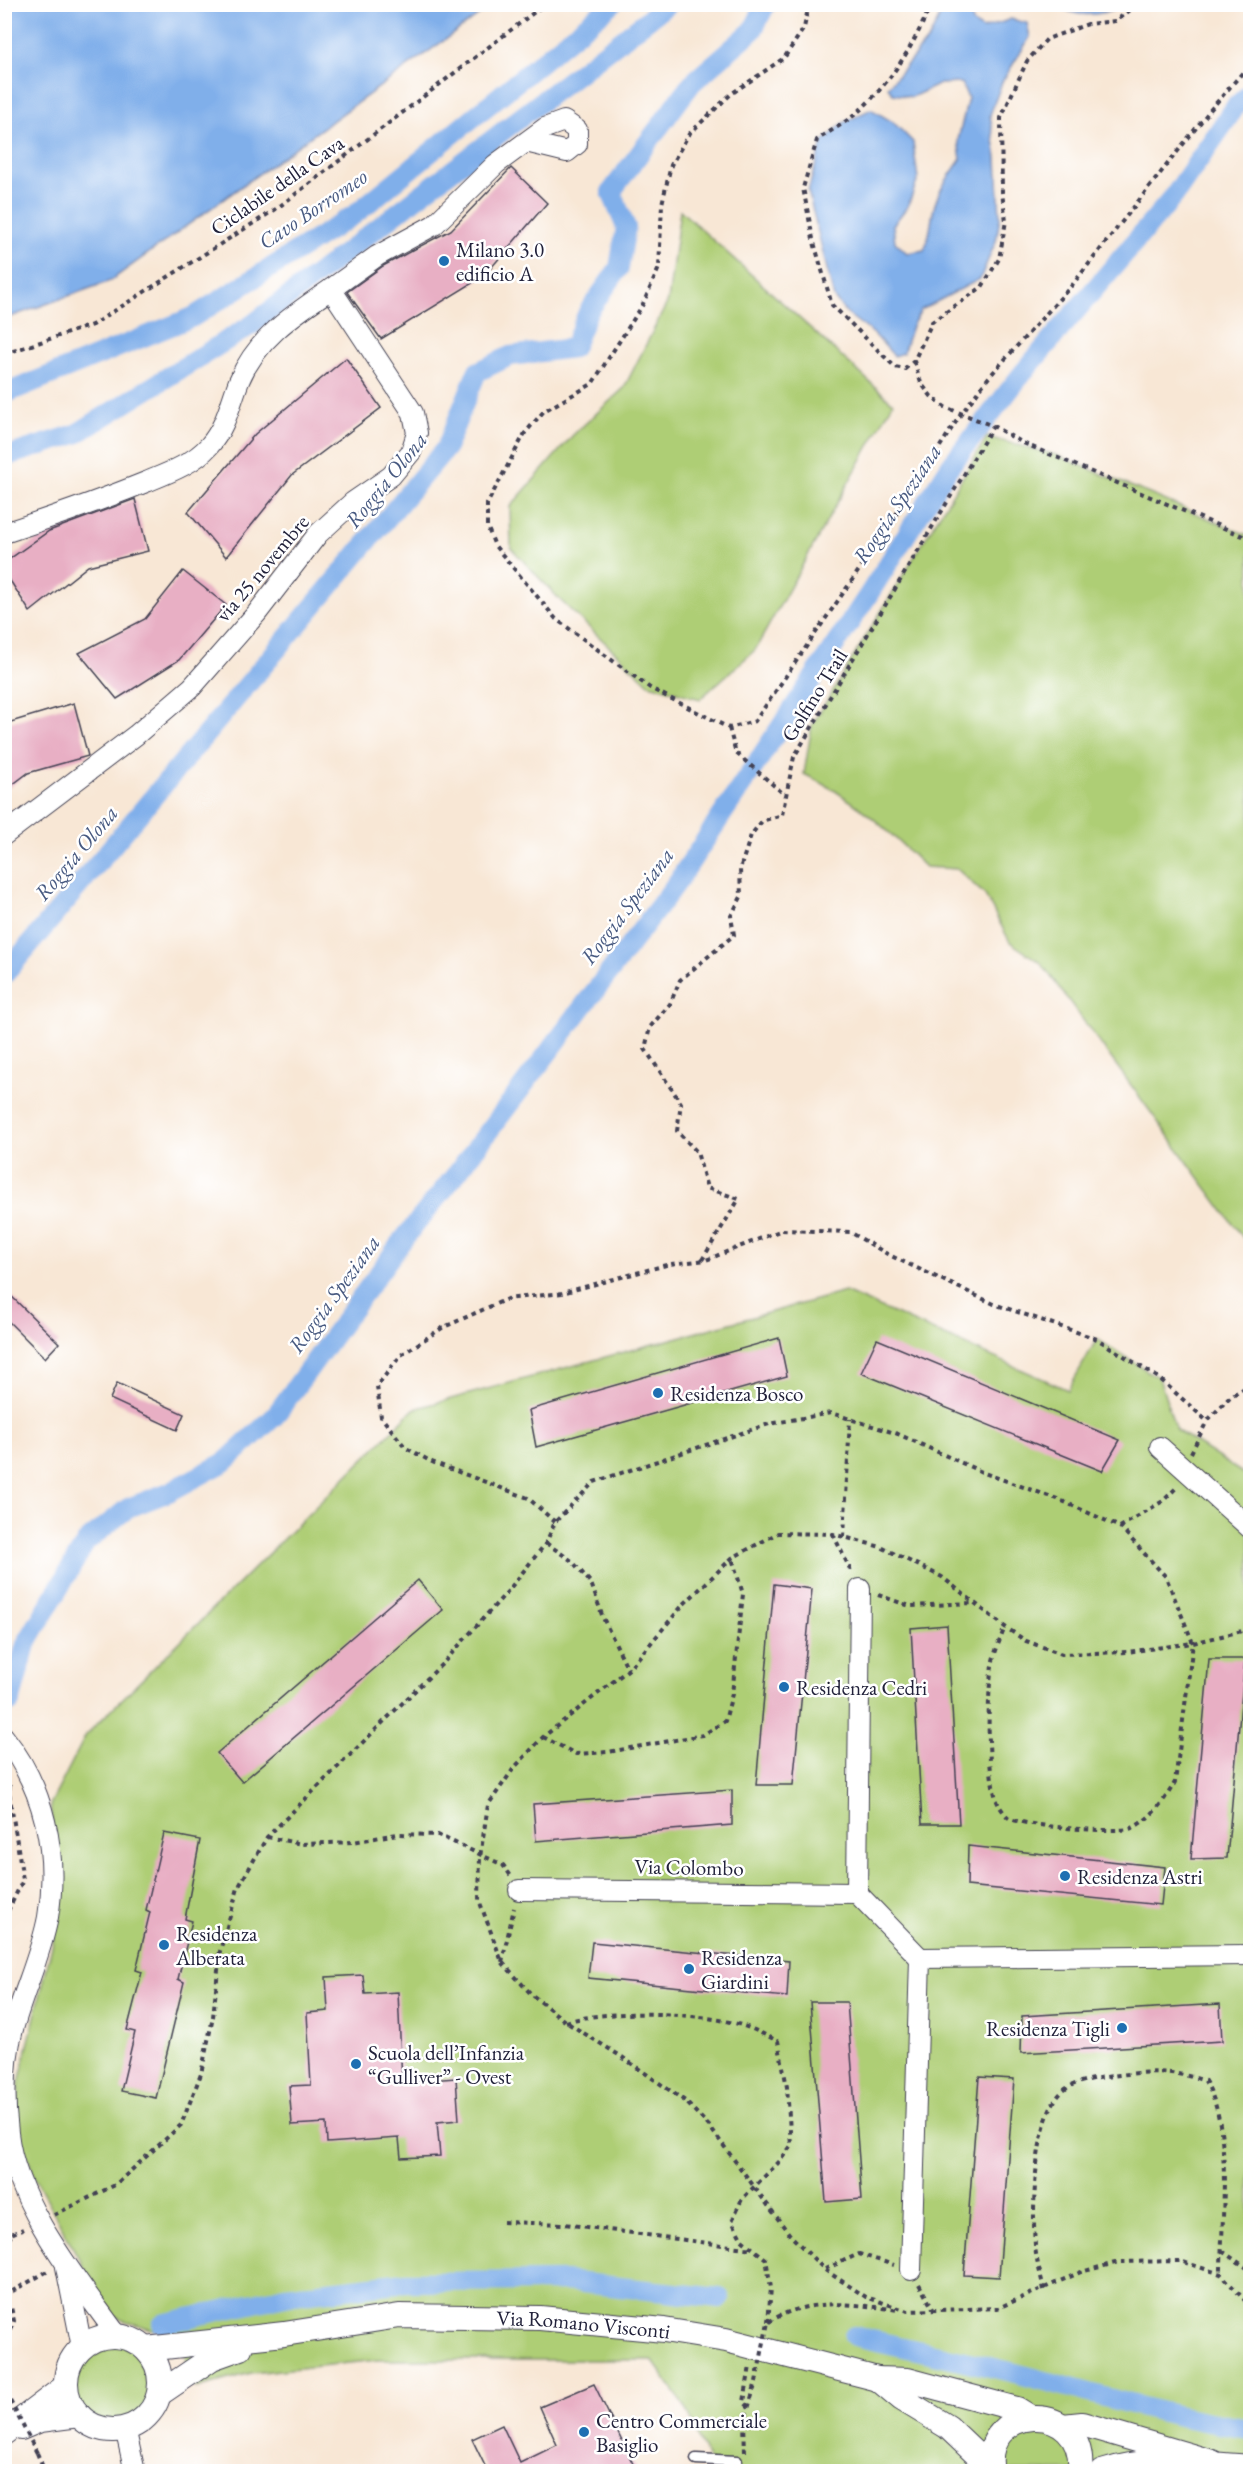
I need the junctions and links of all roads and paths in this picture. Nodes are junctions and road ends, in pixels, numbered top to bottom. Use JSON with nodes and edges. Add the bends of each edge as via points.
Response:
{"nodes":[{"id":1,"x":545,"y":4,"type":"edge"},
{"id":2,"x":809,"y":4,"type":"edge"},
{"id":3,"x":931,"y":4,"type":"edge"},
{"id":4,"x":1139,"y":4,"type":"edge"},
{"id":5,"x":1251,"y":64,"type":"edge"},
{"id":6,"x":526,"y":142,"type":"dead end"},
{"id":7,"x":331,"y":289,"type":"junction"},
{"id":8,"x":4,"y":354,"type":"edge"},
{"id":9,"x":914,"y":361,"type":"junction"},
{"id":10,"x":961,"y":414,"type":"junction"},
{"id":11,"x":993,"y":426,"type":"junction"},
{"id":12,"x":4,"y":533,"type":"edge"},
{"id":13,"x":1251,"y":539,"type":"edge"},
{"id":14,"x":729,"y":728,"type":"junction"},
{"id":15,"x":785,"y":795,"type":"junction"},
{"id":16,"x":4,"y":835,"type":"edge"},
{"id":17,"x":706,"y":1260,"type":"junction"},
{"id":18,"x":1251,"y":1385,"type":"edge"},
{"id":19,"x":850,"y":1419,"type":"junction"},
{"id":20,"x":1207,"y":1421,"type":"junction"},
{"id":21,"x":1160,"y":1447,"type":"dead end"},
{"id":22,"x":1188,"y":1470,"type":"junction"},
{"id":23,"x":555,"y":1522,"type":"junction"},
{"id":24,"x":1120,"y":1527,"type":"junction"},
{"id":25,"x":1251,"y":1528,"type":"edge"},
{"id":26,"x":833,"y":1534,"type":"dead end"},
{"id":27,"x":844,"y":1537,"type":"dead end"},
{"id":28,"x":546,"y":1543,"type":"junction"},
{"id":29,"x":732,"y":1558,"type":"dead end"},
{"id":30,"x":860,"y":1589,"type":"junction"},
{"id":31,"x":975,"y":1603,"type":"dead end"},
{"id":32,"x":1005,"y":1627,"type":"dead end"},
{"id":33,"x":628,"y":1669,"type":"dead end"},
{"id":34,"x":4,"y":1737,"type":"edge"},
{"id":35,"x":543,"y":1737,"type":"dead end"},
{"id":36,"x":10,"y":1777,"type":"dead end"},
{"id":37,"x":267,"y":1837,"type":"junction"},
{"id":38,"x":480,"y":1857,"type":"dead end"},
{"id":39,"x":519,"y":1890,"type":"dead end"},
{"id":40,"x":857,"y":1893,"type":"junction"},
{"id":41,"x":4,"y":1919,"type":"edge"},
{"id":42,"x":1251,"y":1955,"type":"edge"},
{"id":43,"x":920,"y":1958,"type":"junction"},
{"id":44,"x":566,"y":2022,"type":"dead end"},
{"id":45,"x":6,"y":2135,"type":"edge"},
{"id":46,"x":42,"y":2222,"type":"junction"},
{"id":47,"x":503,"y":2222,"type":"dead end"},
{"id":48,"x":12,"y":2234,"type":"junction"},
{"id":49,"x":4,"y":2237,"type":"edge"},
{"id":50,"x":4,"y":2245,"type":"edge"},
{"id":51,"x":754,"y":2250,"type":"junction"},
{"id":52,"x":1221,"y":2251,"type":"junction"},
{"id":53,"x":65,"y":2261,"type":"junction"},
{"id":54,"x":825,"y":2270,"type":"dead end"},
{"id":55,"x":911,"y":2270,"type":"junction"},
{"id":56,"x":1251,"y":2270,"type":"edge"},
{"id":57,"x":1221,"y":2274,"type":"dead end"},
{"id":58,"x":1044,"y":2290,"type":"dead end"},
{"id":59,"x":4,"y":2296,"type":"edge"},
{"id":60,"x":4,"y":2305,"type":"edge"},
{"id":61,"x":933,"y":2308,"type":"dead end"},
{"id":62,"x":908,"y":2311,"type":"dead end"},
{"id":63,"x":768,"y":2322,"type":"junction"},
{"id":64,"x":284,"y":2334,"type":"junction"},
{"id":65,"x":117,"y":2336,"type":"junction"},
{"id":66,"x":754,"y":2346,"type":"junction"},
{"id":67,"x":82,"y":2347,"type":"junction"},
{"id":68,"x":146,"y":2349,"type":"junction"},
{"id":69,"x":4,"y":2351,"type":"edge"},
{"id":70,"x":878,"y":2379,"type":"junction"},
{"id":71,"x":66,"y":2386,"type":"junction"},
{"id":72,"x":5,"y":2392,"type":"edge"},
{"id":73,"x":159,"y":2394,"type":"junction"},
{"id":74,"x":749,"y":2407,"type":"junction"},
{"id":75,"x":79,"y":2415,"type":"junction"},
{"id":76,"x":1030,"y":2417,"type":"junction"},
{"id":77,"x":1063,"y":2426,"type":"junction"},
{"id":78,"x":125,"y":2428,"type":"junction"},
{"id":79,"x":4,"y":2433,"type":"edge"},
{"id":80,"x":696,"y":2459,"type":"dead end"},
{"id":81,"x":742,"y":2462,"type":"joint"},
{"id":82,"x":1212,"y":2462,"type":"junction"},
{"id":83,"x":1251,"y":2467,"type":"edge"},
{"id":84,"x":992,"y":2470,"type":"edge"},
{"id":85,"x":45,"y":2472,"type":"edge"},
{"id":86,"x":135,"y":2472,"type":"edge"},
{"id":87,"x":1080,"y":2472,"type":"edge"},
{"id":88,"x":1102,"y":2472,"type":"edge"}],
"edges":[{"from":1,"to":8,"type":"path","name":"Ciclabile della Cava","via":[[276,209],[92,325]]},
{"from":2,"to":14,"type":"path","via":[[804,28],[784,58],[731,94],[689,134],[671,165],[662,204],[659,268],[642,306],[592,384],[544,411],[525,433],[487,504],[488,526],[495,546],[556,619],[650,688]]},
{"from":3,"to":9,"type":"path","via":[[917,40],[891,76],[858,112],[817,140],[803,188],[832,305],[895,367],[905,369]]},
{"from":4,"to":9,"type":"path","via":[[1115,21],[1088,24],[1047,39],[1027,61],[1001,118],[1006,221],[999,259],[982,287],[932,322]]},
{"from":5,"to":10,"type":"path","via":[[1210,109],[1073,284],[989,376]]},
{"from":6,"to":7,"type":"street","via":[[496,164],[434,225],[377,256]]},
{"from":7,"to":12,"type":"street","via":[[286,319],[256,350],[219,434],[207,449],[184,465],[89,506]]},
{"from":7,"to":16,"type":"street","name":"via 25 novembre","via":[[413,413],[417,433],[411,452],[391,476],[353,502],[318,534],[257,613],[192,687],[136,735]]},
{"from":9,"to":10,"type":"path","via":[[921,383],[931,396]]},
{"from":10,"to":11,"type":"path"},
{"from":10,"to":14,"type":"path","via":[[777,693],[755,721]]},
{"from":11,"to":13,"type":"path","via":[[1023,443]]},
{"from":11,"to":15,"type":"path","name":"Golfino Trail","via":[[794,757]]},
{"from":14,"to":15,"type":"path","via":[[736,753]]},
{"from":15,"to":17,"type":"path","name":"Golfino Trail","via":[[782,815],[762,821],[751,835],[741,869],[741,897],[731,916],[734,935],[680,980],[670,1004],[650,1027],[645,1049],[681,1103],[677,1131],[697,1152],[707,1188],[739,1199],[702,1260]]},
{"from":17,"to":20,"type":"path","via":[[782,1230],[850,1232],[889,1255],[994,1304],[1097,1339],[1158,1377]]},
{"from":17,"to":23,"type":"path","via":[[670,1264],[562,1293],[507,1299],[442,1328],[401,1355],[377,1386],[381,1417],[406,1448],[432,1462],[528,1498]]},
{"from":18,"to":20,"type":"path","via":[[1231,1396]]},
{"from":19,"to":23,"type":"path","via":[[831,1413],[769,1424],[594,1482]]},
{"from":19,"to":24,"type":"path","via":[[898,1434]]},
{"from":19,"to":27,"type":"path"},
{"from":20,"to":22,"type":"path"},
{"from":21,"to":22,"type":"street"},
{"from":22,"to":24,"type":"path","via":[[1163,1501]]},
{"from":22,"to":25,"type":"street"},
{"from":23,"to":28,"type":"path"},
{"from":24,"to":32,"type":"path","via":[[1166,1577],[1193,1643],[1174,1782],[1168,1796],[1148,1817],[1129,1829],[1070,1828],[1009,1818],[999,1806],[994,1794],[988,1736],[992,1667]]},
{"from":26,"to":30,"type":"path"},
{"from":28,"to":33,"type":"path","via":[[572,1561],[591,1583]]},
{"from":28,"to":37,"type":"path","via":[[445,1661]]},
{"from":29,"to":35,"type":"path","via":[[743,1594],[732,1694],[725,1721],[703,1735],[597,1753],[576,1754]]},
{"from":30,"to":31,"type":"path","via":[[910,1606]]},
{"from":30,"to":40,"type":"street"},
{"from":34,"to":45,"type":"street","via":[[18,1755],[38,1796],[52,1863],[48,1917],[13,2031],[5,2074]]},
{"from":36,"to":41,"type":"path","via":[[23,1880]]},
{"from":37,"to":38,"type":"path","via":[[302,1844],[353,1842],[397,1834],[438,1835]]},
{"from":37,"to":46,"type":"path","via":[[238,1888],[220,1951],[213,2017],[201,2074],[180,2125],[115,2185]]},
{"from":39,"to":40,"type":"street","name":"Via Colombo"},
{"from":40,"to":43,"type":"street"},
{"from":42,"to":43,"type":"street"},
{"from":43,"to":55,"type":"street"},
{"from":44,"to":51,"type":"path","via":[[585,2016],[619,2014],[706,2018],[744,2025],[778,2041],[787,2086],[791,2146],[742,2199],[732,2221],[742,2241]]},
{"from":45,"to":46,"type":"street"},
{"from":46,"to":48,"type":"path"},
{"from":46,"to":53,"type":"street"},
{"from":47,"to":51,"type":"path","via":[[564,2224]]},
{"from":48,"to":49,"type":"path"},
{"from":48,"to":50,"type":"path"},
{"from":51,"to":63,"type":"path","via":[[766,2259],[771,2288]]},
{"from":52,"to":56,"type":"path"},
{"from":52,"to":57,"type":"path"},
{"from":52,"to":58,"type":"path","via":[[1224,2227],[1219,2117],[1216,2098],[1205,2081],[1157,2070],[1092,2079],[1063,2091],[1049,2109],[1038,2158],[1034,2207],[1035,2248]]},
{"from":53,"to":59,"type":"path"},
{"from":53,"to":65,"type":"street"},
{"from":53,"to":67,"type":"street"},
{"from":54,"to":55,"type":"path","via":[[859,2254]]},
{"from":55,"to":61,"type":"path"},
{"from":60,"to":69,"type":"path","via":[[11,2307],[14,2321]]},
{"from":62,"to":63,"type":"path","via":[[845,2303],[787,2310]]},
{"from":63,"to":74,"type":"path","bridge":true},
{"from":64,"to":66,"type":"street","name":"Via Romano Visconti","via":[[399,2316],[540,2318],[664,2330]]},
{"from":64,"to":68,"type":"street","name":"Via Romano Visconti"},
{"from":64,"to":73,"type":"street","name":"Via Romano Visconti","via":[[212,2358]]},
{"from":65,"to":67,"type":"street","via":[[92,2340]]},
{"from":65,"to":68,"type":"street","via":[[127,2337]]},
{"from":66,"to":70,"type":"street","name":"Via Romano Visconti"},
{"from":66,"to":74,"type":"path","via":[[744,2402]]},
{"from":67,"to":71,"type":"street","via":[[67,2372]]},
{"from":68,"to":73,"type":"street","via":[[158,2370]]},
{"from":70,"to":76,"type":"street","name":"Via Romano Visconti","via":[[908,2380],[1017,2409]]},
{"from":70,"to":84,"type":"street","name":"Via Romano Visconti","via":[[948,2427]]},
{"from":71,"to":75,"type":"street"},
{"from":71,"to":79,"type":"street"},
{"from":72,"to":85,"type":"path","bridge":true},
{"from":73,"to":78,"type":"street","via":[[147,2416]]},
{"from":74,"to":81,"type":"path","via":[[744,2422]]},
{"from":75,"to":78,"type":"street","via":[[100,2428]]},
{"from":75,"to":79,"type":"street","via":[[40,2420]]},
{"from":76,"to":77,"type":"street","name":"Via Romano Visconti","via":[[1049,2419]]},
{"from":76,"to":84,"type":"street","via":[[1003,2431],[993,2447]]},
{"from":77,"to":82,"type":"street","via":[[1082,2424]]},
{"from":77,"to":87,"type":"street","via":[[1076,2441]]},
{"from":78,"to":86,"type":"street"},
{"from":80,"to":81,"type":"lane"},
{"from":82,"to":83,"type":"street"},
{"from":82,"to":88,"type":"street","via":[[1164,2460],[1125,2464]]}]}
